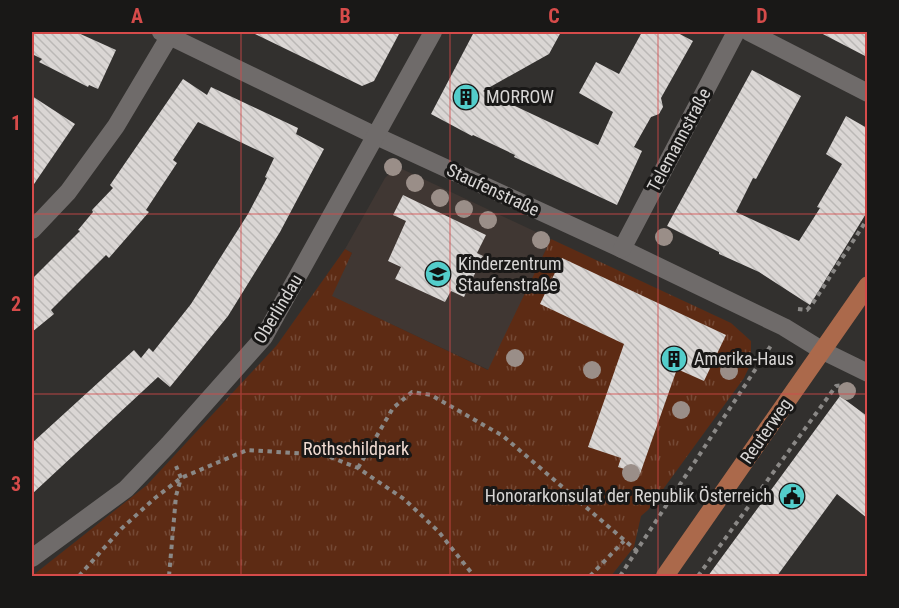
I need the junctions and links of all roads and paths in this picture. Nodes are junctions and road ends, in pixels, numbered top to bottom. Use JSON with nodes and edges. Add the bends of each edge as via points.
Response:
{"nodes":[{"id":1,"x":433,"y":32,"type":"edge"},
{"id":2,"x":736,"y":32,"type":"edge"},
{"id":3,"x":749,"y":32,"type":"edge"},
{"id":4,"x":168,"y":33,"type":"edge"},
{"id":5,"x":867,"y":93,"type":"edge"},
{"id":6,"x":376,"y":136,"type":"junction"},
{"id":7,"x":867,"y":218,"type":"edge"},
{"id":8,"x":32,"y":230,"type":"edge"},
{"id":9,"x":622,"y":249,"type":"junction"},
{"id":10,"x":867,"y":285,"type":"edge"},
{"id":11,"x":813,"y":303,"type":"dead end"},
{"id":12,"x":823,"y":351,"type":"junction"},
{"id":13,"x":760,"y":362,"type":"dead end"},
{"id":14,"x":867,"y":374,"type":"edge"},
{"id":15,"x":822,"y":404,"type":"dead end"},
{"id":16,"x":168,"y":445,"type":"junction"},
{"id":17,"x":358,"y":468,"type":"junction"},
{"id":18,"x":181,"y":478,"type":"junction"},
{"id":19,"x":624,"y":541,"type":"junction"},
{"id":20,"x":637,"y":551,"type":"junction"},
{"id":21,"x":32,"y":558,"type":"edge"},
{"id":22,"x":79,"y":576,"type":"edge"},
{"id":23,"x":169,"y":576,"type":"edge"},
{"id":24,"x":474,"y":576,"type":"edge"},
{"id":25,"x":590,"y":576,"type":"edge"},
{"id":26,"x":620,"y":576,"type":"edge"},
{"id":27,"x":665,"y":576,"type":"edge"},
{"id":28,"x":698,"y":576,"type":"edge"}],
"edges":[{"from":1,"to":6,"type":"street","name":"Oberlindau"},
{"from":2,"to":9,"type":"street","name":"Telemannstraße"},
{"from":3,"to":5,"type":"street"},
{"from":4,"to":6,"type":"street","name":"Staufenstraße"},
{"from":4,"to":8,"type":"street","via":[[116,126],[68,192]]},
{"from":6,"to":9,"type":"street","name":"Staufenstraße"},
{"from":6,"to":16,"type":"street","name":"Oberlindau","via":[[264,337]]},
{"from":7,"to":11,"type":"path"},
{"from":9,"to":12,"type":"street","name":"Staufenstraße","via":[[784,327]]},
{"from":10,"to":12,"type":"main road","name":"Reuterweg"},
{"from":12,"to":14,"type":"street","name":"Staufenstraße"},
{"from":12,"to":27,"type":"main road","name":"Reuterweg"},
{"from":13,"to":20,"type":"path"},
{"from":15,"to":28,"type":"path","name":"Reuterweg"},
{"from":16,"to":18,"type":"path"},
{"from":16,"to":21,"type":"street","name":"Oberlindau","via":[[126,489]]},
{"from":17,"to":18,"type":"path","via":[[325,455],[247,450]]},
{"from":17,"to":19,"type":"path","via":[[393,408],[412,392],[431,394],[503,436]]},
{"from":17,"to":24,"type":"path","via":[[404,499],[430,523]]},
{"from":18,"to":22,"type":"path","via":[[121,529]]},
{"from":18,"to":23,"type":"path"},
{"from":19,"to":20,"type":"path"},
{"from":19,"to":25,"type":"path"},
{"from":20,"to":26,"type":"path"}]}
